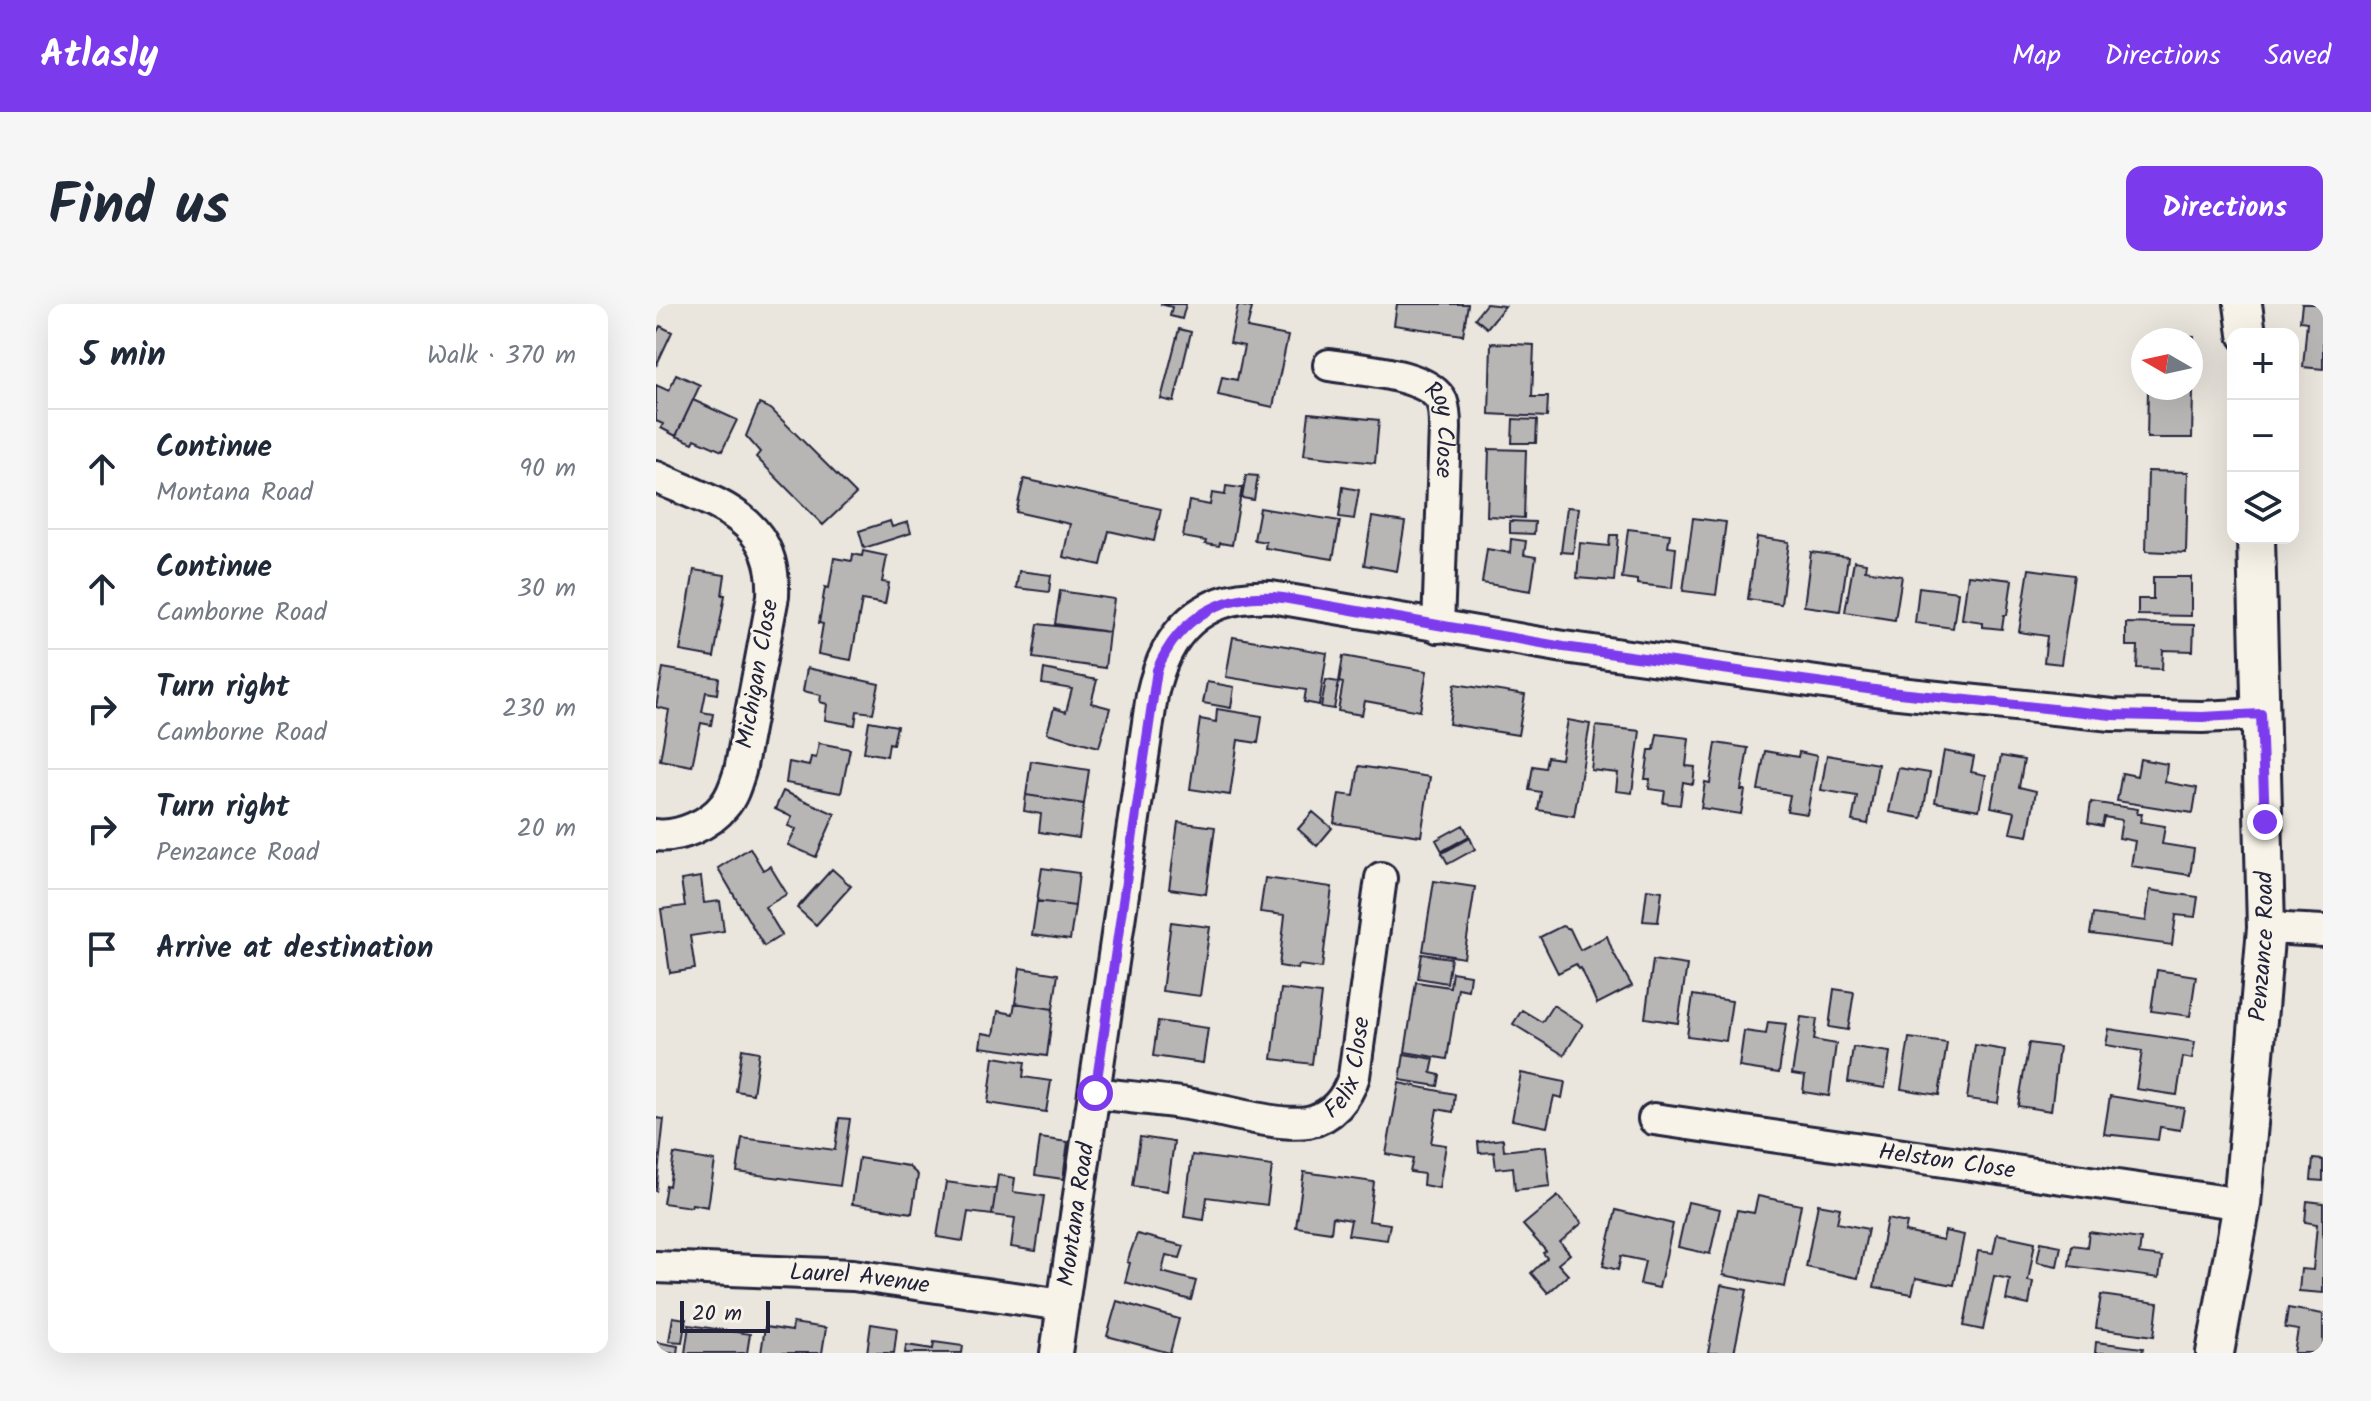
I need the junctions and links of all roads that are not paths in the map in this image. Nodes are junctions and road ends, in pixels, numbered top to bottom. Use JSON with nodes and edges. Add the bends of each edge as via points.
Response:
{"nodes":[{"id":1,"x":2243,"y":304,"type":"edge"},
{"id":2,"x":2246,"y":328,"type":"edge"},
{"id":3,"x":1329,"y":365,"type":"dead end"},
{"id":4,"x":656,"y":477,"type":"edge"},
{"id":5,"x":2256,"y":544,"type":"edge"},
{"id":6,"x":1438,"y":627,"type":"junction"},
{"id":7,"x":2261,"y":714,"type":"junction"},
{"id":8,"x":656,"y":835,"type":"edge"},
{"id":9,"x":1381,"y":878,"type":"dead end"},
{"id":10,"x":2266,"y":928,"type":"junction"},
{"id":11,"x":2323,"y":931,"type":"edge"},
{"id":12,"x":1095,"y":1093,"type":"junction"},
{"id":13,"x":1654,"y":1119,"type":"dead end"},
{"id":14,"x":2242,"y":1204,"type":"junction"},
{"id":15,"x":656,"y":1267,"type":"edge"},
{"id":16,"x":1063,"y":1305,"type":"junction"},
{"id":17,"x":1056,"y":1353,"type":"edge"},
{"id":18,"x":2215,"y":1353,"type":"edge"}],
"edges":[{"from":1,"to":2,"type":"street"},
{"from":3,"to":6,"type":"street","name":"Roy Close","via":[[1417,381],[1442,402]]},
{"from":4,"to":8,"type":"street","name":"Michigan Close","via":[[744,519],[763,543],[774,573],[734,791],[699,825]]},
{"from":5,"to":7,"type":"street","name":"Penzance Road"},
{"from":6,"to":7,"type":"street","name":"Montana Road","via":[[1984,702],[2123,716]]},
{"from":6,"to":12,"type":"street","name":"Montana Road","via":[[1271,597],[1228,601],[1183,628],[1162,658],[1152,695]]},
{"from":7,"to":10,"type":"street","name":"Penzance Road"},
{"from":9,"to":12,"type":"street","name":"Felix Close","via":[[1354,1076],[1349,1091],[1324,1116],[1286,1122]]},
{"from":10,"to":11,"type":"street"},
{"from":10,"to":14,"type":"street","name":"Penzance Road"},
{"from":12,"to":16,"type":"street","name":"Montana Road"},
{"from":13,"to":14,"type":"street","name":"Helston Close"},
{"from":14,"to":18,"type":"street","name":"Penzance Road"},
{"from":15,"to":16,"type":"street","name":"Laurel Avenue","via":[[853,1275]]},
{"from":16,"to":17,"type":"street","name":"Montana Road"}]}
